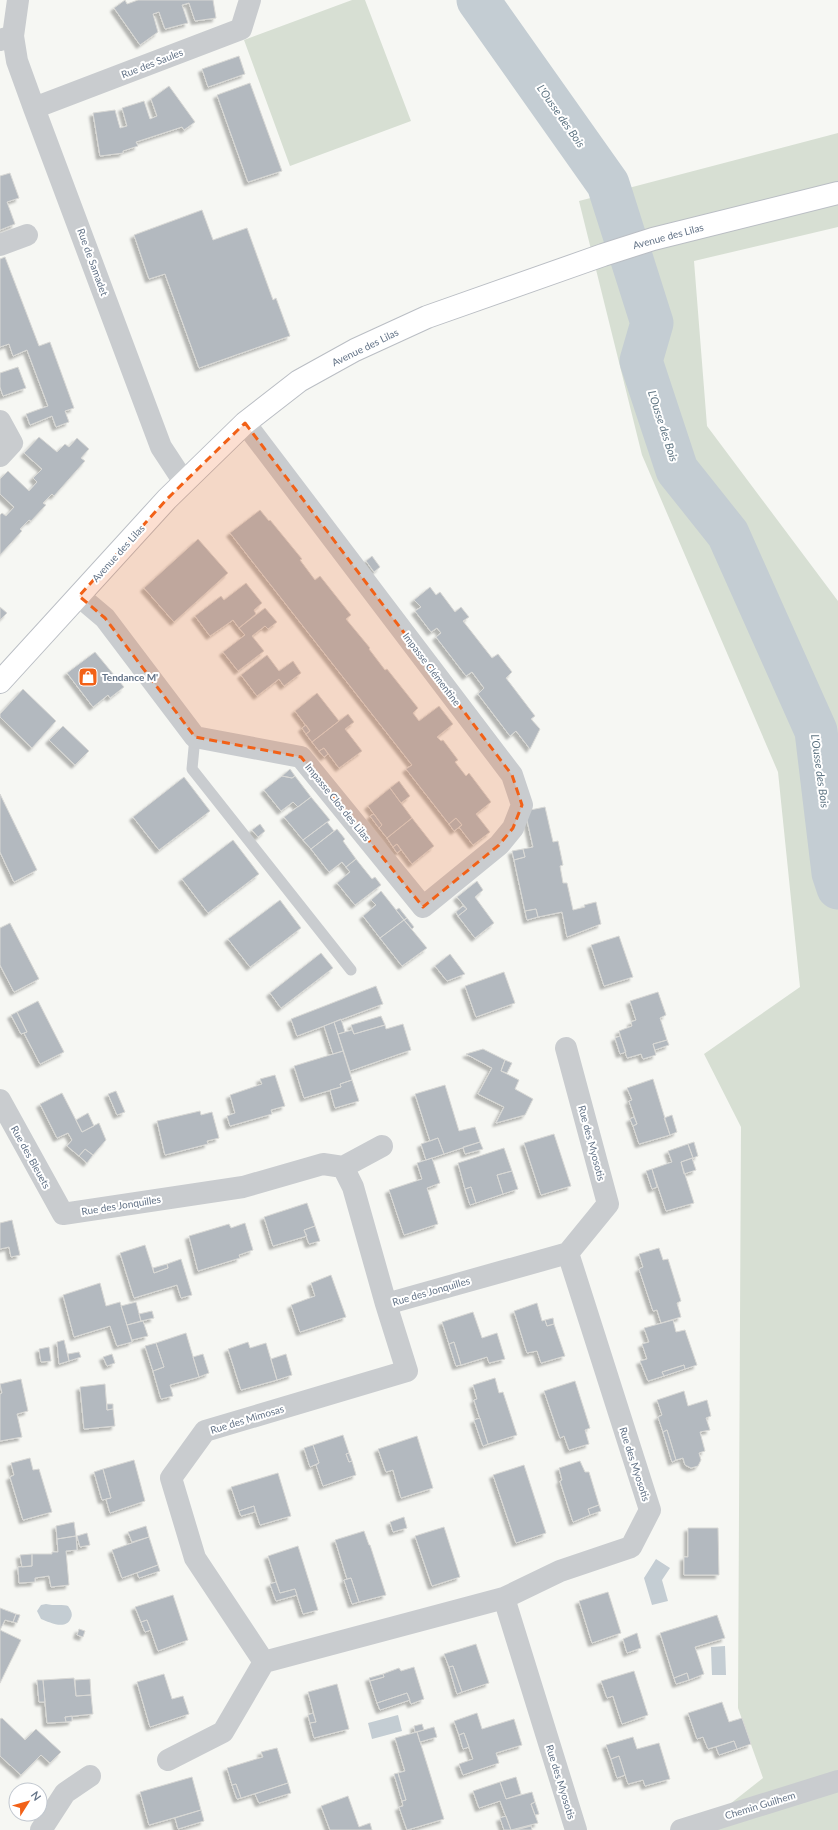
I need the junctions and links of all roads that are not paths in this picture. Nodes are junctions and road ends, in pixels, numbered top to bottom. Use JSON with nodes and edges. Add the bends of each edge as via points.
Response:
{"nodes":[{"id":1,"x":18,"y":0,"type":"edge"},
{"id":2,"x":250,"y":0,"type":"edge"},
{"id":3,"x":7,"y":38,"type":"edge"},
{"id":4,"x":34,"y":108,"type":"junction"},
{"id":5,"x":838,"y":193,"type":"edge"},
{"id":6,"x":27,"y":235,"type":"dead end"},
{"id":7,"x":0,"y":245,"type":"edge"},
{"id":8,"x":0,"y":421,"type":"edge"},
{"id":9,"x":245,"y":423,"type":"junction"},
{"id":10,"x":0,"y":456,"type":"edge"},
{"id":11,"x":184,"y":482,"type":"junction"},
{"id":12,"x":79,"y":596,"type":"junction"},
{"id":13,"x":0,"y":682,"type":"edge"},
{"id":14,"x":195,"y":737,"type":"junction"},
{"id":15,"x":423,"y":907,"type":"joint"},
{"id":16,"x":351,"y":970,"type":"dead end"},
{"id":17,"x":566,"y":1048,"type":"dead end"},
{"id":18,"x":0,"y":1100,"type":"edge"},
{"id":19,"x":382,"y":1146,"type":"dead end"},
{"id":20,"x":343,"y":1167,"type":"junction"},
{"id":21,"x":62,"y":1214,"type":"joint"},
{"id":22,"x":568,"y":1253,"type":"junction"},
{"id":23,"x":386,"y":1304,"type":"junction"},
{"id":24,"x":504,"y":1598,"type":"junction"},
{"id":25,"x":264,"y":1662,"type":"junction"},
{"id":26,"x":168,"y":1760,"type":"dead end"},
{"id":27,"x":90,"y":1776,"type":"dead end"},
{"id":28,"x":838,"y":1781,"type":"edge"},
{"id":29,"x":41,"y":1830,"type":"edge"},
{"id":30,"x":576,"y":1830,"type":"edge"},
{"id":31,"x":681,"y":1830,"type":"edge"}],
"edges":[{"from":1,"to":3,"type":"street","name":"Rue de Samadet"},
{"from":2,"to":4,"type":"street","name":"Rue des Saules","via":[[241,29]]},
{"from":3,"to":4,"type":"street","name":"Rue de Samadet"},
{"from":4,"to":11,"type":"street","name":"Rue de Samadet","via":[[161,447]]},
{"from":5,"to":9,"type":"street","name":"Avenue des Lilas","via":[[653,239],[427,317],[355,350],[299,381]]},
{"from":6,"to":7,"type":"street"},
{"from":8,"to":10,"type":"street","via":[[12,443]]},
{"from":9,"to":11,"type":"street","name":"Avenue des Lilas"},
{"from":9,"to":15,"type":"street","name":"Impasse Clémentine","via":[[512,775],[522,805],[513,828],[499,845]]},
{"from":11,"to":12,"type":"street","name":"Avenue des Lilas"},
{"from":12,"to":13,"type":"street","name":"Avenue des Lilas"},
{"from":12,"to":14,"type":"street","via":[[105,618]]},
{"from":14,"to":15,"type":"street","name":"Impasse Clos des Lilas","via":[[301,757]]},
{"from":14,"to":16,"type":"lane","via":[[192,769]]},
{"from":17,"to":22,"type":"street","name":"Rue des Myosotis","via":[[608,1204]]},
{"from":18,"to":21,"type":"street","name":"Rue des Bleuets"},
{"from":19,"to":20,"type":"street"},
{"from":20,"to":21,"type":"street","name":"Rue des Jonquilles","via":[[323,1164],[243,1187]]},
{"from":20,"to":23,"type":"street","name":"Rue des Jonquilles","via":[[353,1187]]},
{"from":22,"to":23,"type":"street","name":"Rue des Jonquilles"},
{"from":22,"to":24,"type":"street","name":"Rue des Myosotis","via":[[650,1510],[631,1547],[560,1571]]},
{"from":23,"to":25,"type":"street","name":"Rue des Mimosas","via":[[407,1371],[205,1432],[171,1478],[195,1558]]},
{"from":24,"to":25,"type":"street"},
{"from":24,"to":30,"type":"street","name":"Rue des Myosotis"},
{"from":25,"to":26,"type":"street","via":[[223,1732]]},
{"from":27,"to":29,"type":"street","via":[[65,1793]]},
{"from":28,"to":31,"type":"street","name":"Chemin Guilhem"}]}
